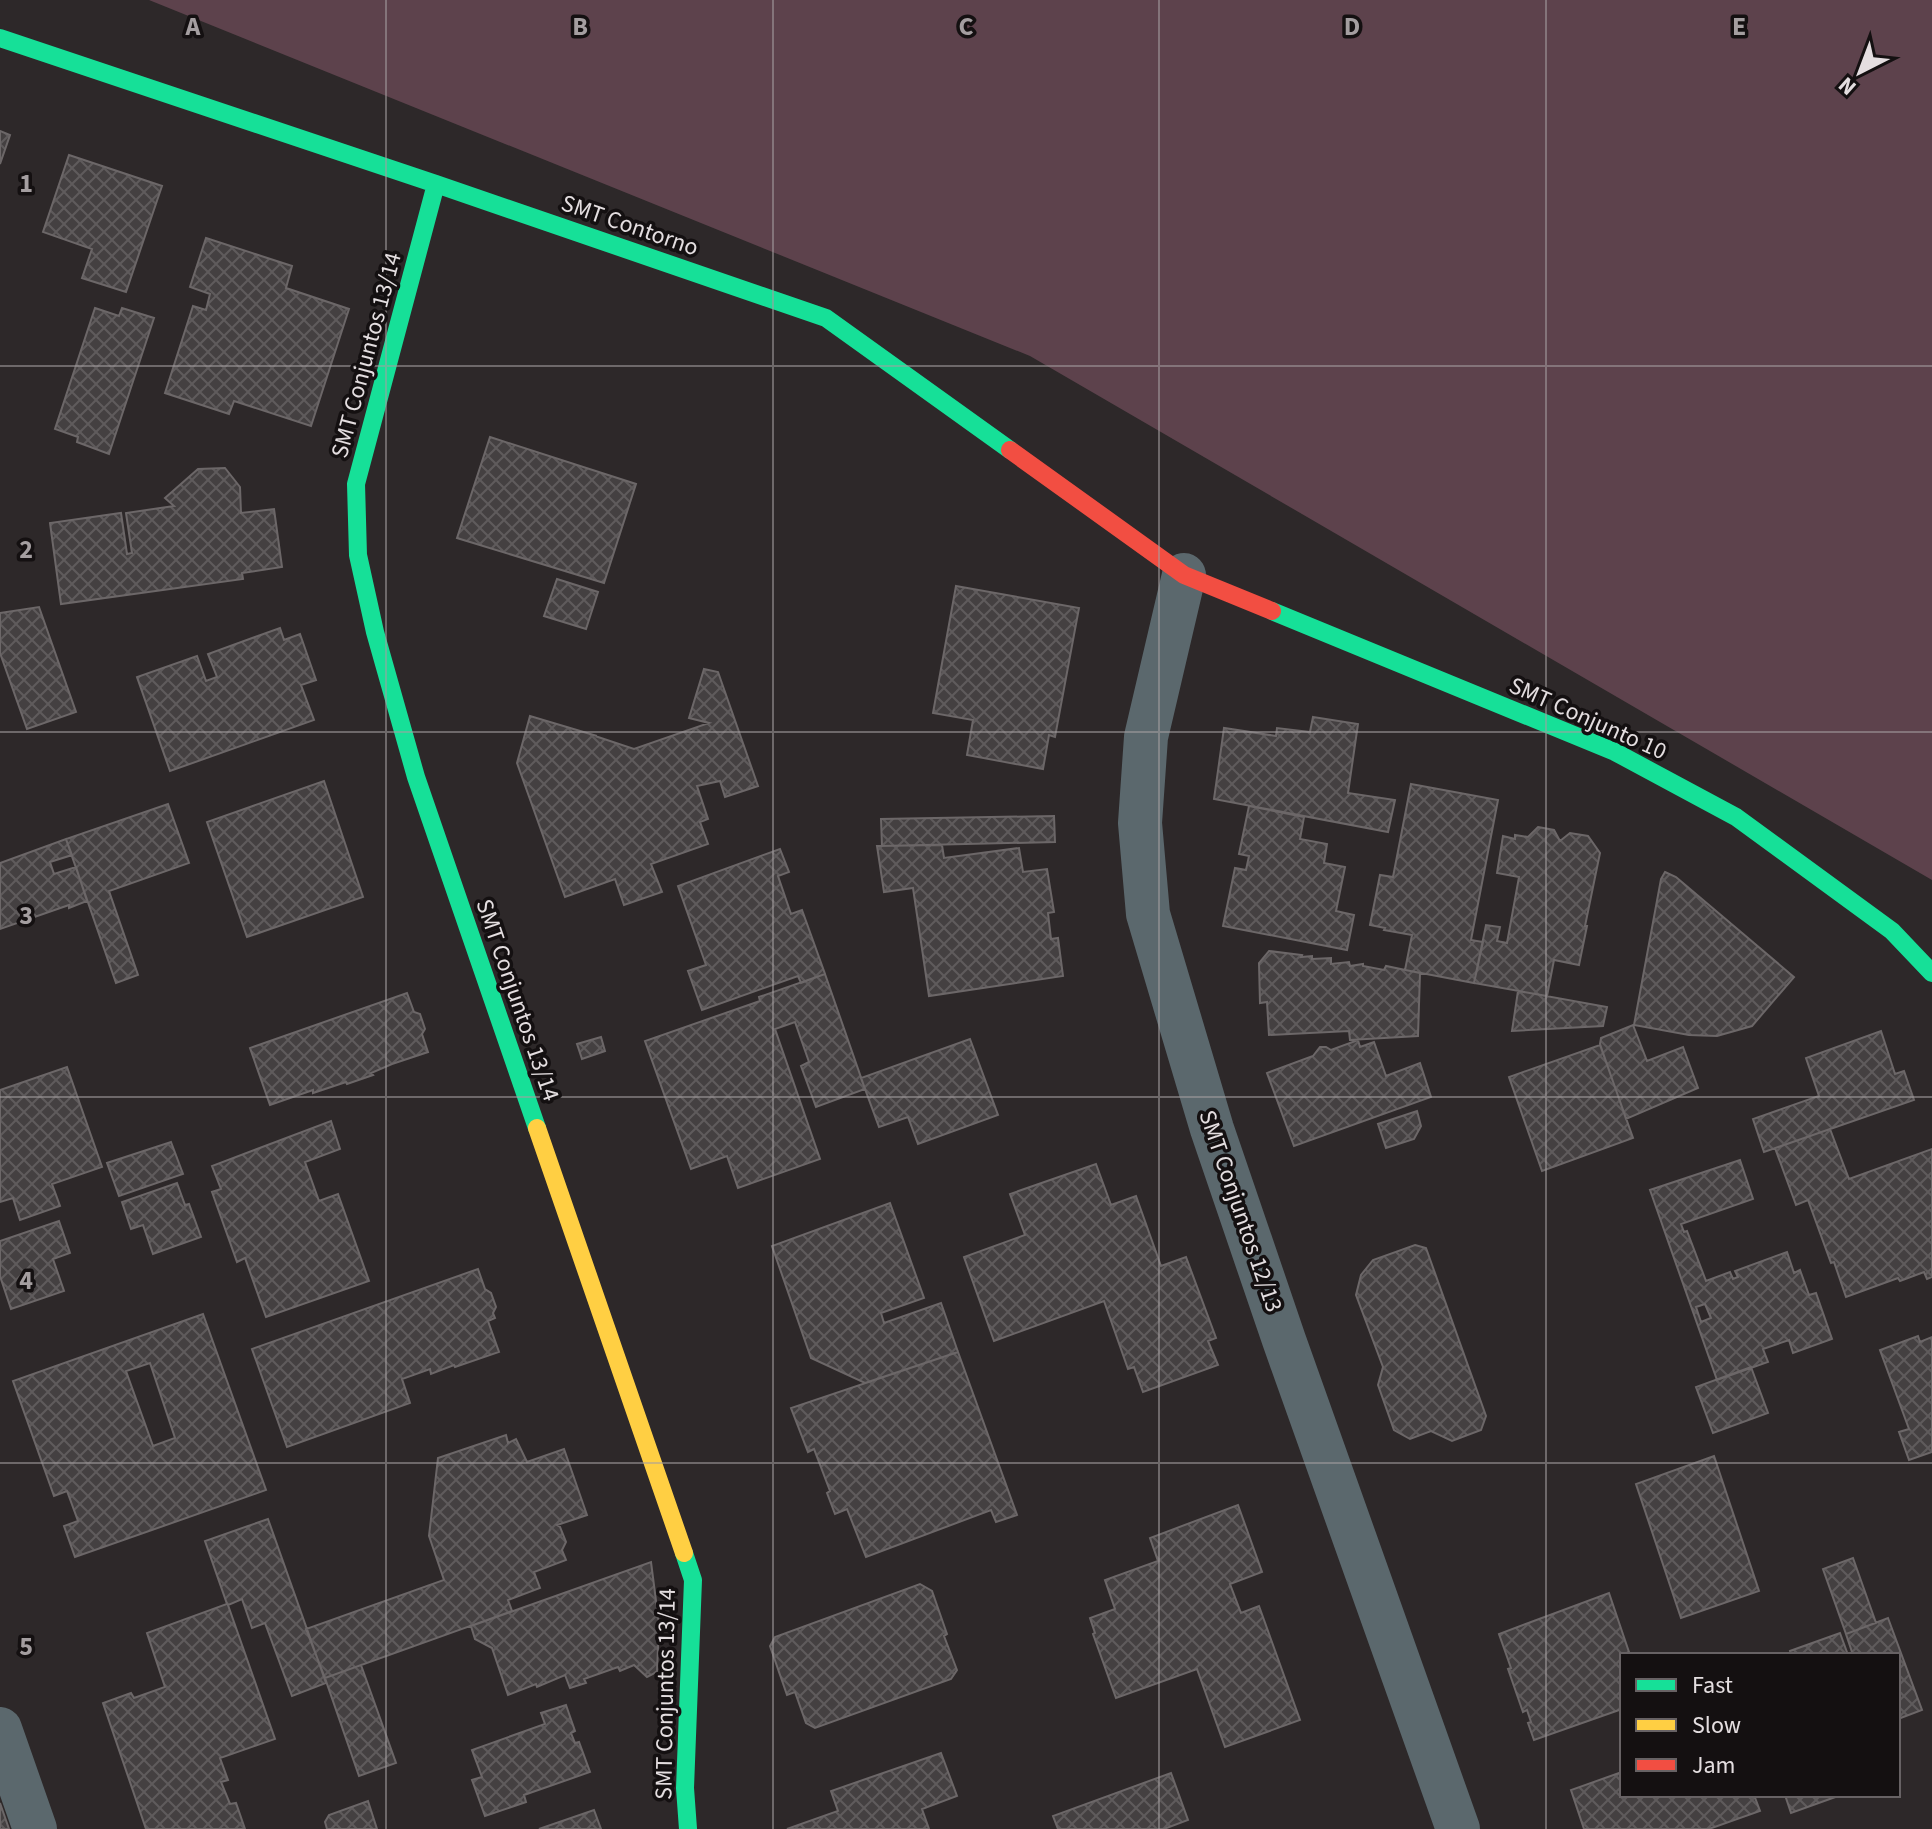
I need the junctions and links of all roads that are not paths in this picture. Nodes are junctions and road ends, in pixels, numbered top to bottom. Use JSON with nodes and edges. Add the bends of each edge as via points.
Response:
{"nodes":[{"id":1,"x":0,"y":38,"type":"edge"},
{"id":2,"x":436,"y":184,"type":"junction"},
{"id":3,"x":1184,"y":575,"type":"junction"},
{"id":4,"x":1932,"y":973,"type":"edge"},
{"id":5,"x":0,"y":1729,"type":"edge"},
{"id":6,"x":35,"y":1829,"type":"edge"},
{"id":7,"x":688,"y":1829,"type":"edge"},
{"id":8,"x":1458,"y":1829,"type":"edge"}],
"edges":[{"from":1,"to":2,"type":"street","name":"SMT Contorno"},
{"from":2,"to":3,"type":"street","name":"SMT Contorno","via":[[826,318]]},
{"from":2,"to":7,"type":"street","name":"SMT Conjuntos 13/14","via":[[356,484],[358,555],[416,777],[693,1580]]},
{"from":3,"to":4,"type":"street","name":"SMT Conjunto 10","via":[[1615,752],[1736,817],[1892,931]]},
{"from":3,"to":8,"type":"street","name":"SMT Conjuntos 12/13","via":[[1146,737],[1140,823],[1148,914],[1217,1144]]},
{"from":5,"to":6,"type":"street"}]}
